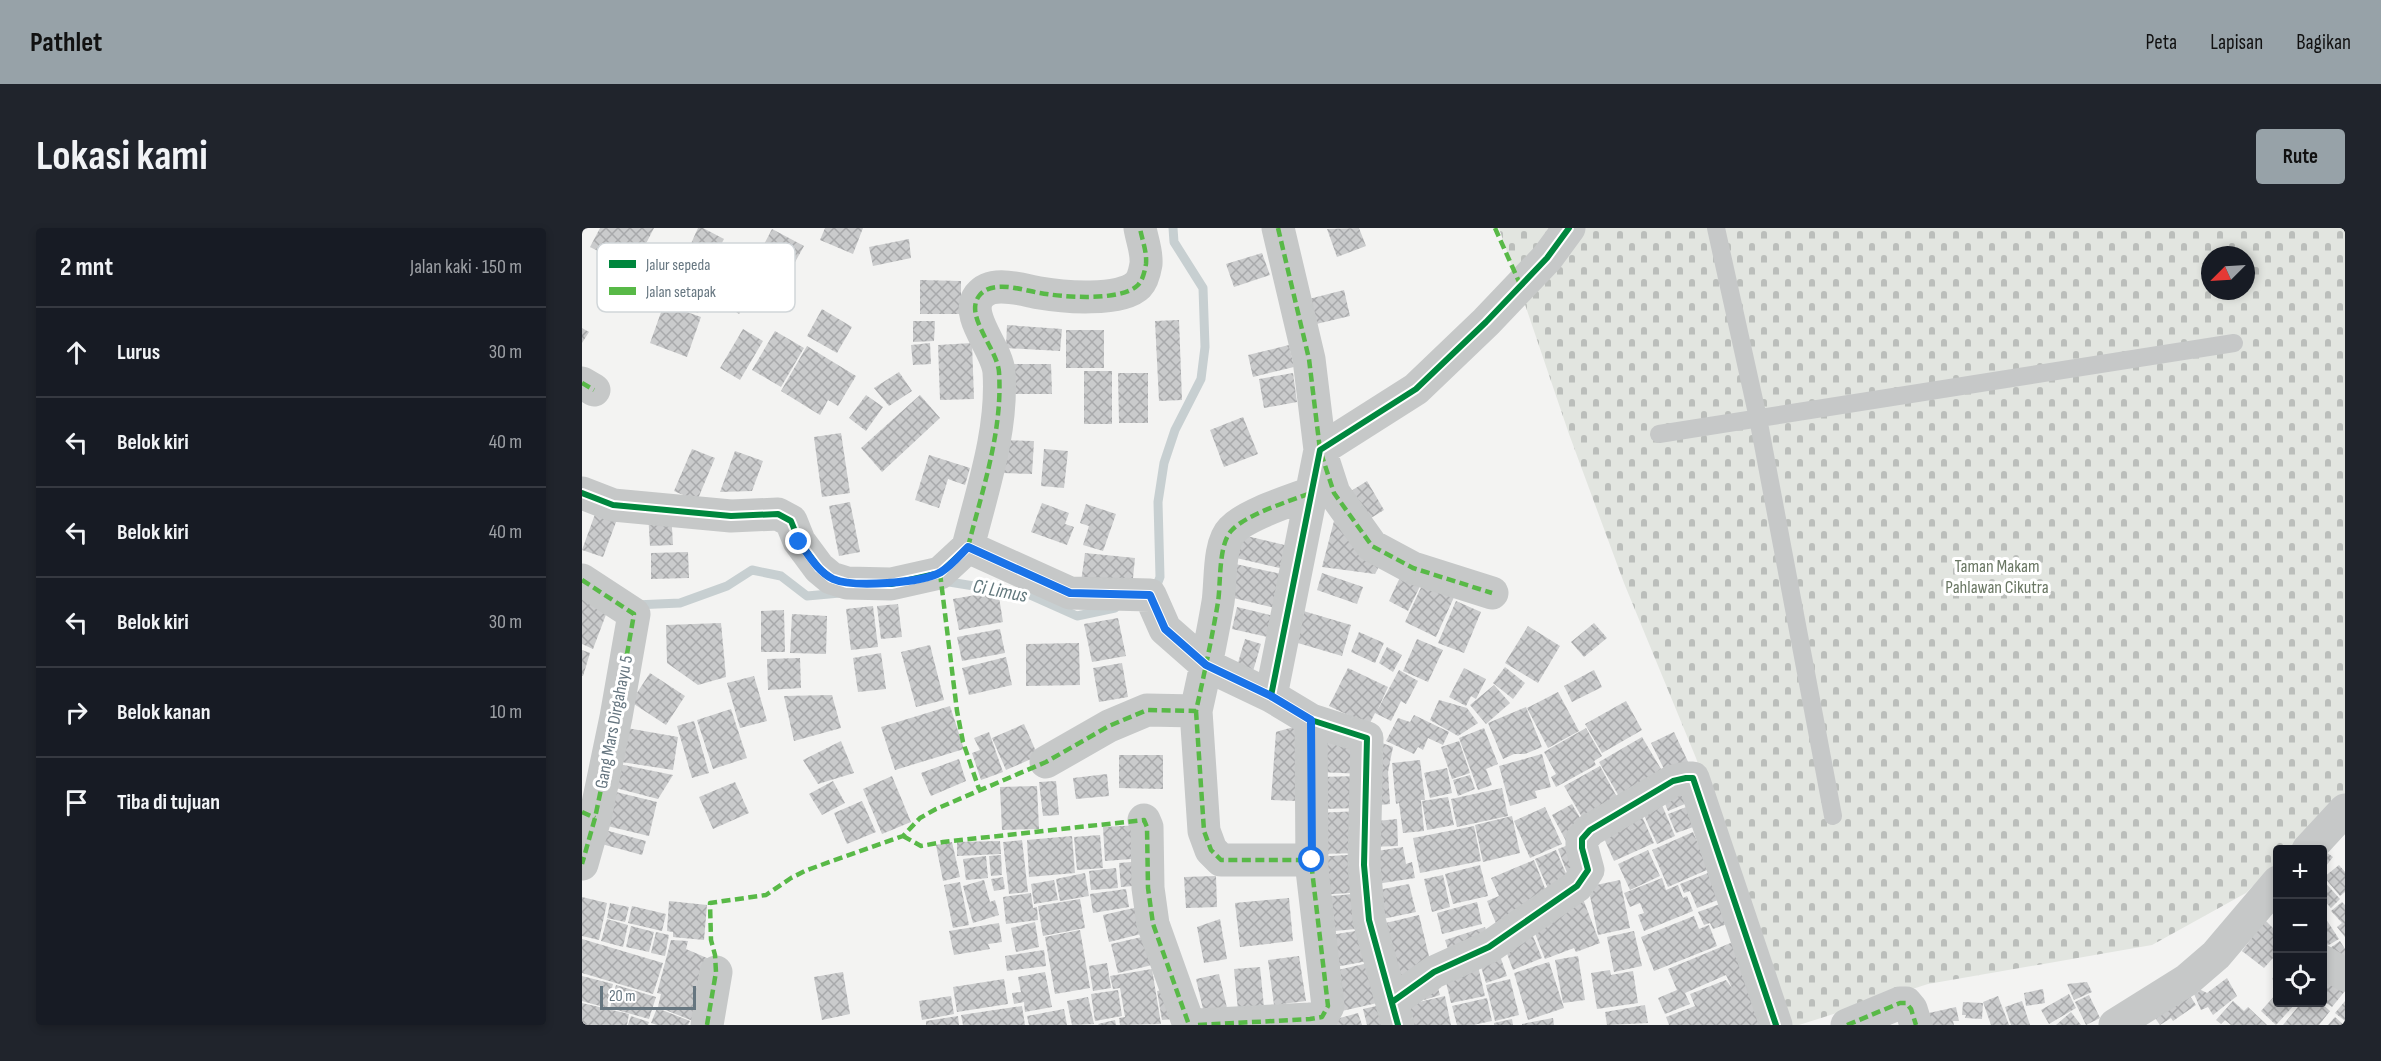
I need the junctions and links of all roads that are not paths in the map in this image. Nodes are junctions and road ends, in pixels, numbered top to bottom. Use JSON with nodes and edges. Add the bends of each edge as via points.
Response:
{"nodes":[{"id":1,"x":1140,"y":228,"type":"edge"},
{"id":2,"x":1278,"y":228,"type":"edge"},
{"id":3,"x":1569,"y":228,"type":"edge"},
{"id":4,"x":1716,"y":228,"type":"edge"},
{"id":5,"x":2234,"y":343,"type":"dead end"},
{"id":6,"x":1758,"y":418,"type":"junction"},
{"id":7,"x":1659,"y":434,"type":"dead end"},
{"id":8,"x":1320,"y":450,"type":"junction"},
{"id":9,"x":582,"y":493,"type":"edge"},
{"id":10,"x":1311,"y":493,"type":"junction"},
{"id":11,"x":968,"y":547,"type":"junction"},
{"id":12,"x":582,"y":579,"type":"edge"},
{"id":13,"x":1492,"y":593,"type":"dead end"},
{"id":14,"x":1206,"y":665,"type":"junction"},
{"id":15,"x":1271,"y":696,"type":"junction"},
{"id":16,"x":1196,"y":711,"type":"junction"},
{"id":17,"x":1311,"y":720,"type":"junction"},
{"id":18,"x":1046,"y":762,"type":"dead end"},
{"id":19,"x":2345,"y":810,"type":"edge"},
{"id":20,"x":589,"y":815,"type":"edge"},
{"id":21,"x":1833,"y":816,"type":"dead end"},
{"id":22,"x":1144,"y":820,"type":"dead end"},
{"id":23,"x":2312,"y":845,"type":"edge"},
{"id":24,"x":1312,"y":860,"type":"junction"},
{"id":25,"x":582,"y":864,"type":"edge"},
{"id":26,"x":2272,"y":899,"type":"edge"},
{"id":27,"x":2327,"y":964,"type":"edge"},
{"id":28,"x":716,"y":972,"type":"dead end"},
{"id":29,"x":2345,"y":975,"type":"edge"},
{"id":30,"x":1395,"y":1013,"type":"edge"},
{"id":31,"x":1323,"y":1021,"type":"edge"},
{"id":32,"x":707,"y":1025,"type":"edge"},
{"id":33,"x":1189,"y":1025,"type":"edge"},
{"id":34,"x":1198,"y":1025,"type":"edge"},
{"id":35,"x":1776,"y":1025,"type":"edge"},
{"id":36,"x":1847,"y":1025,"type":"edge"},
{"id":37,"x":1916,"y":1025,"type":"edge"},
{"id":38,"x":2115,"y":1025,"type":"edge"}],
"edges":[{"from":1,"to":11,"type":"street","via":[[1146,264],[1138,285],[1131,289],[1113,296],[1074,296],[1011,287],[987,290],[975,305],[977,325],[989,341],[999,370],[997,426]]},
{"from":2,"to":8,"type":"street","via":[[1309,359]]},
{"from":3,"to":8,"type":"street","via":[[1486,322],[1416,389]]},
{"from":4,"to":6,"type":"lane"},
{"from":5,"to":6,"type":"lane"},
{"from":6,"to":7,"type":"lane"},
{"from":6,"to":21,"type":"lane"},
{"from":8,"to":10,"type":"street"},
{"from":8,"to":13,"type":"street","via":[[1334,493],[1372,546],[1413,568]]},
{"from":9,"to":11,"type":"street","via":[[613,505],[731,516],[785,516],[819,568],[831,578],[847,583],[891,584],[940,573]]},
{"from":10,"to":14,"type":"street","via":[[1266,510],[1231,531],[1223,554]]},
{"from":10,"to":15,"type":"street"},
{"from":11,"to":14,"type":"street","via":[[1070,593],[1150,595],[1165,629]]},
{"from":12,"to":20,"type":"street","name":"Gang Mars Dirgahayu 5","via":[[633,614],[616,717]]},
{"from":14,"to":15,"type":"street"},
{"from":14,"to":16,"type":"street"},
{"from":15,"to":17,"type":"street"},
{"from":16,"to":18,"type":"street","via":[[1148,710],[1109,726]]},
{"from":16,"to":24,"type":"street","via":[[1204,831],[1211,850],[1221,860]]},
{"from":17,"to":24,"type":"street"},
{"from":17,"to":30,"type":"street","via":[[1367,738],[1364,865],[1369,920]]},
{"from":19,"to":23,"type":"street"},
{"from":20,"to":25,"type":"street","name":"Gang Mars Dirgahayu 5"},
{"from":22,"to":33,"type":"street","via":[[1153,924]]},
{"from":24,"to":31,"type":"street","via":[[1328,1006]]},
{"from":26,"to":38,"type":"street","via":[[2187,980]]},
{"from":27,"to":29,"type":"street"},
{"from":28,"to":32,"type":"street"},
{"from":30,"to":35,"type":"street","via":[[1434,972],[1489,947],[1577,886],[1588,870],[1582,848],[1586,835],[1673,781],[1693,778]]},
{"from":31,"to":34,"type":"street"},
{"from":36,"to":37,"type":"street","via":[[1906,1003]]}]}
